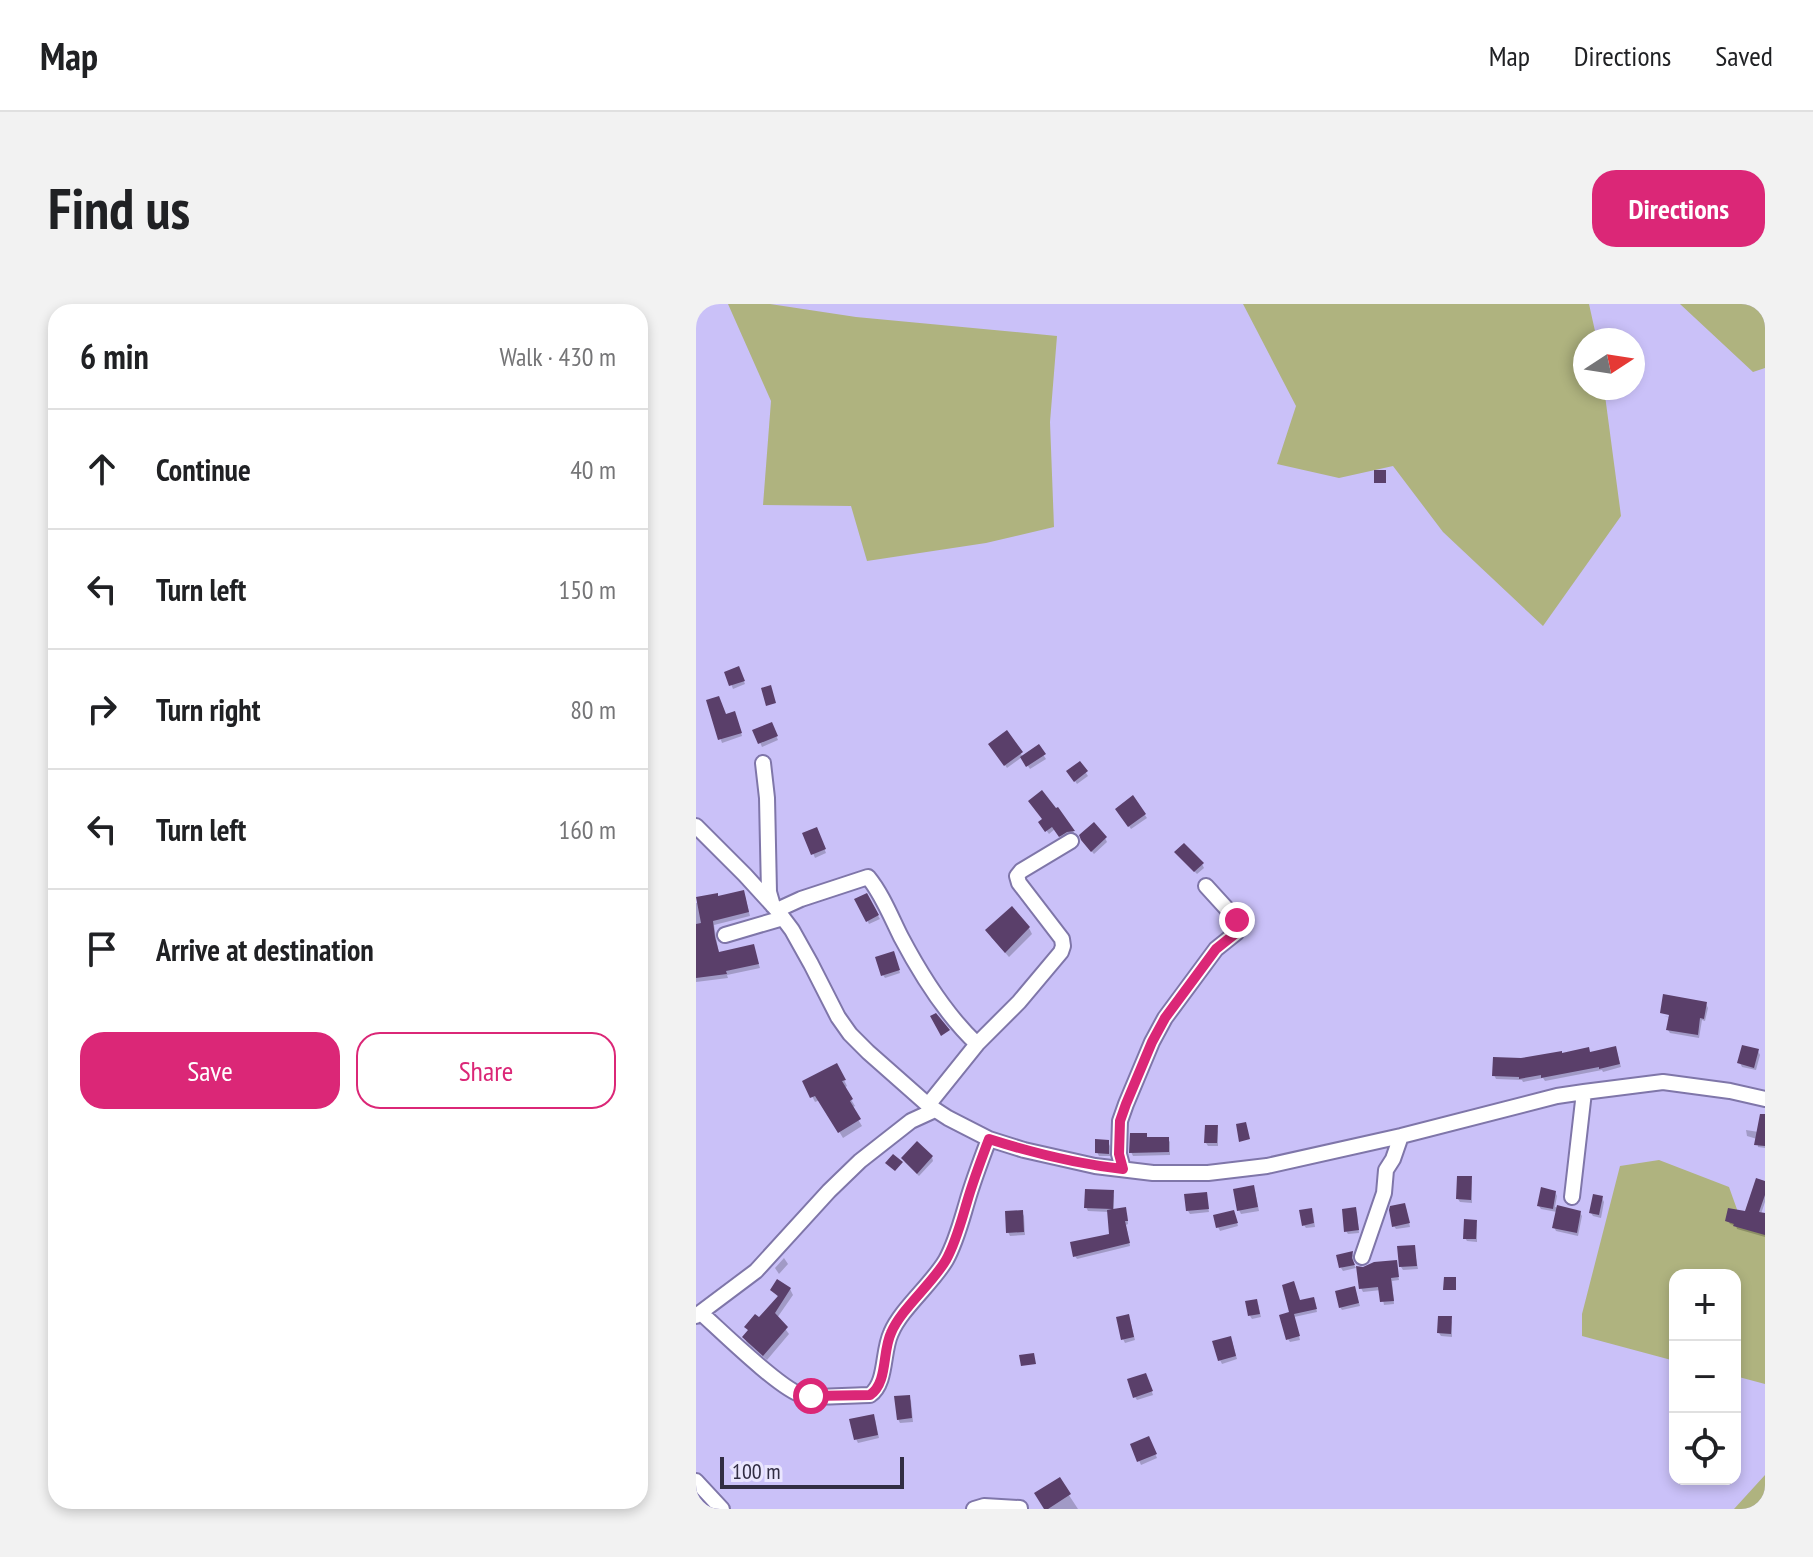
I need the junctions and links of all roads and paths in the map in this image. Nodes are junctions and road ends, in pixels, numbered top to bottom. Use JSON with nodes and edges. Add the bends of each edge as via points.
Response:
{"nodes":[{"id":1,"x":763,"y":763,"type":"dead end"},
{"id":2,"x":696,"y":826,"type":"edge"},
{"id":3,"x":1071,"y":841,"type":"dead end"},
{"id":4,"x":1206,"y":886,"type":"dead end"},
{"id":5,"x":777,"y":912,"type":"junction"},
{"id":6,"x":725,"y":935,"type":"dead end"},
{"id":7,"x":977,"y":1044,"type":"junction"},
{"id":8,"x":1584,"y":1092,"type":"junction"},
{"id":9,"x":1765,"y":1099,"type":"edge"},
{"id":10,"x":931,"y":1108,"type":"junction"},
{"id":11,"x":1401,"y":1136,"type":"junction"},
{"id":12,"x":989,"y":1139,"type":"junction"},
{"id":13,"x":1123,"y":1169,"type":"junction"},
{"id":14,"x":1572,"y":1197,"type":"dead end"},
{"id":15,"x":1362,"y":1257,"type":"dead end"},
{"id":16,"x":698,"y":1315,"type":"edge"},
{"id":17,"x":696,"y":1481,"type":"edge"},
{"id":18,"x":1020,"y":1508,"type":"edge"},
{"id":19,"x":722,"y":1509,"type":"edge"},
{"id":20,"x":974,"y":1509,"type":"edge"}],
"edges":[{"from":1,"to":5,"type":"street","via":[[769,883]]},
{"from":2,"to":5,"type":"street"},
{"from":3,"to":7,"type":"street","via":[[1017,876],[1062,939],[1061,952]]},
{"from":4,"to":13,"type":"street","via":[[1239,927],[1216,949],[1152,1042],[1120,1121]]},
{"from":5,"to":6,"type":"street"},
{"from":5,"to":7,"type":"street","via":[[868,877],[941,1001]]},
{"from":5,"to":10,"type":"street","via":[[850,1034]]},
{"from":7,"to":10,"type":"street"},
{"from":8,"to":9,"type":"street","via":[[1663,1082]]},
{"from":8,"to":11,"type":"street"},
{"from":8,"to":14,"type":"street"},
{"from":10,"to":12,"type":"street"},
{"from":10,"to":16,"type":"street","via":[[860,1161],[756,1271]]},
{"from":11,"to":13,"type":"street","via":[[1237,1171]]},
{"from":11,"to":15,"type":"street"},
{"from":12,"to":13,"type":"street"},
{"from":12,"to":16,"type":"street","via":[[945,1261],[892,1329],[880,1382],[870,1395],[800,1395]]},
{"from":17,"to":19,"type":"street"},
{"from":18,"to":20,"type":"street"}]}
